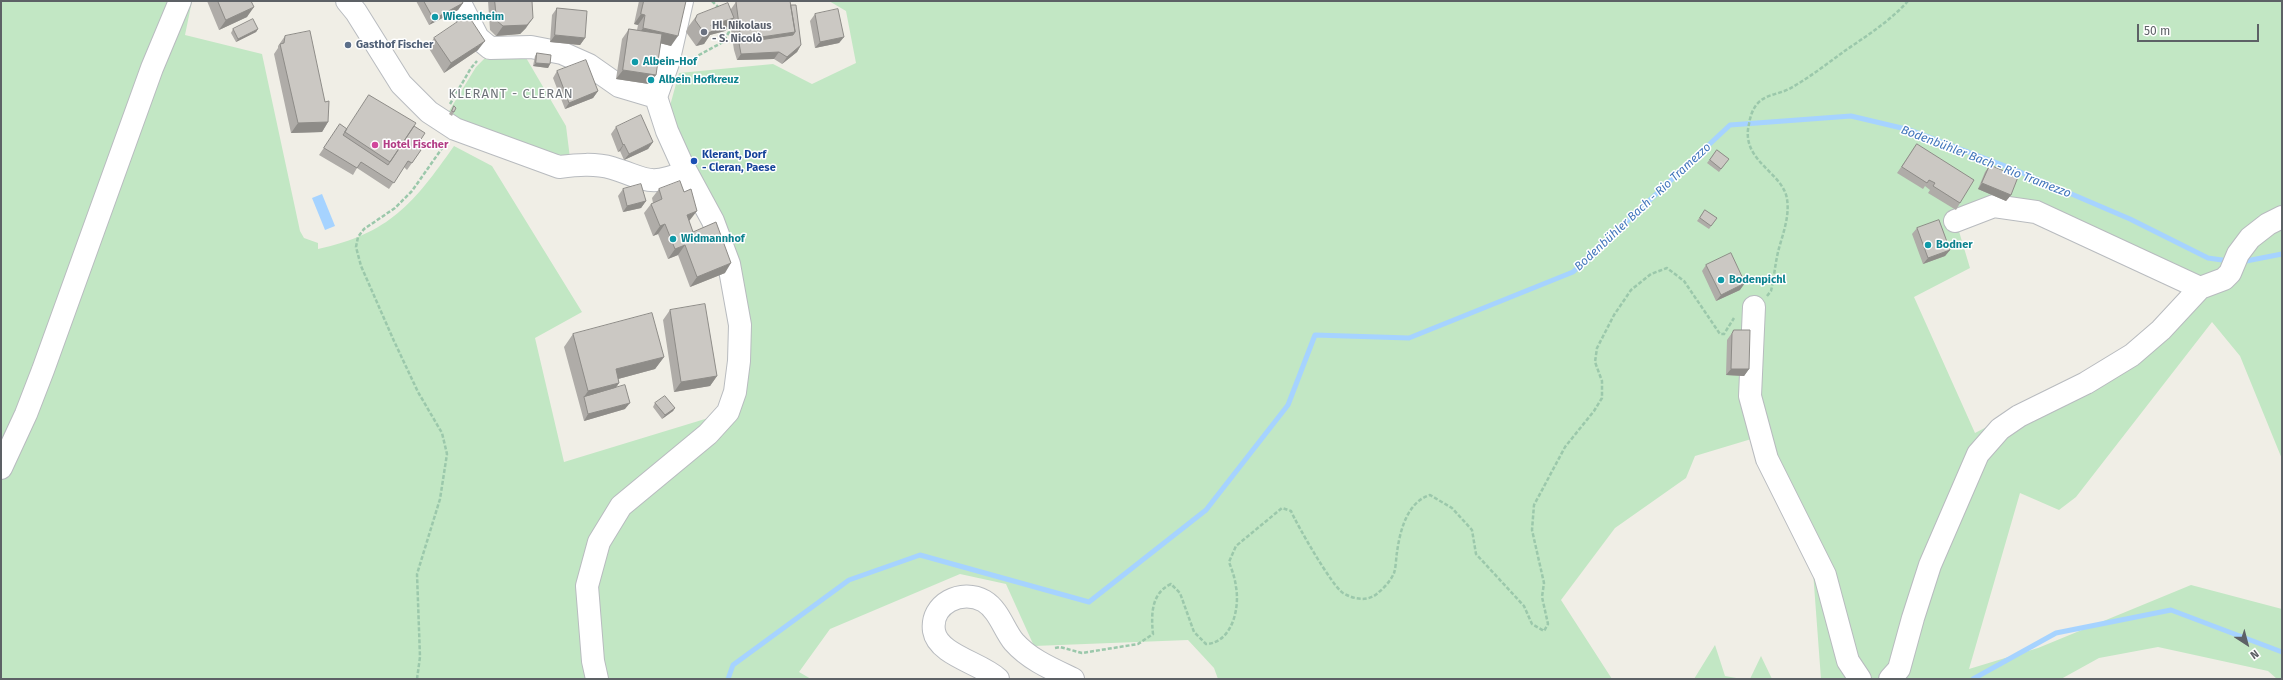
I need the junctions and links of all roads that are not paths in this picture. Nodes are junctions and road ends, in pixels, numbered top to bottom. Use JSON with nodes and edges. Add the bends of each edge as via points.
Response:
{"nodes":[{"id":1,"x":180,"y":1,"type":"edge"},
{"id":2,"x":347,"y":1,"type":"edge"},
{"id":3,"x":459,"y":1,"type":"edge"},
{"id":4,"x":682,"y":1,"type":"edge"},
{"id":5,"x":656,"y":97,"type":"junction"},
{"id":6,"x":686,"y":172,"type":"junction"},
{"id":7,"x":2282,"y":217,"type":"edge"},
{"id":8,"x":1955,"y":221,"type":"dead end"},
{"id":9,"x":2200,"y":288,"type":"junction"},
{"id":10,"x":1754,"y":306,"type":"road end"},
{"id":11,"x":1,"y":468,"type":"edge"},
{"id":12,"x":597,"y":679,"type":"edge"},
{"id":13,"x":998,"y":679,"type":"edge"},
{"id":14,"x":1073,"y":679,"type":"edge"},
{"id":15,"x":1860,"y":679,"type":"edge"},
{"id":16,"x":1890,"y":679,"type":"edge"}],
"edges":[{"from":1,"to":11,"type":"street","via":[[152,68],[43,370]]},
{"from":2,"to":6,"type":"street","via":[[401,84],[447,124],[559,167],[576,165],[611,168],[645,181],[664,181]]},
{"from":3,"to":5,"type":"street","via":[[478,38],[490,48],[531,47],[562,53],[589,65],[619,86]]},
{"from":4,"to":5,"type":"street","via":[[668,63]]},
{"from":5,"to":6,"type":"street","via":[[666,130]]},
{"from":6,"to":12,"type":"street","via":[[713,221],[729,264],[740,324],[735,392],[728,412],[708,434],[621,506],[599,542],[587,586]]},
{"from":7,"to":9,"type":"street","via":[[2250,238],[2224,279]]},
{"from":8,"to":9,"type":"street","via":[[1994,206],[2036,212]]},
{"from":9,"to":16,"type":"street","via":[[2161,330],[2132,355],[2086,383],[2019,416],[2000,429],[1978,454],[1930,565],[1912,618],[1899,669]]},
{"from":10,"to":15,"type":"street","via":[[1750,396],[1766,452],[1825,575],[1848,661]]},
{"from":13,"to":14,"type":"street","via":[[971,662],[951,654],[939,642],[934,631],[936,619],[940,608],[948,601],[961,596],[973,596],[985,601],[1001,620],[1014,642],[1039,663]]}]}
